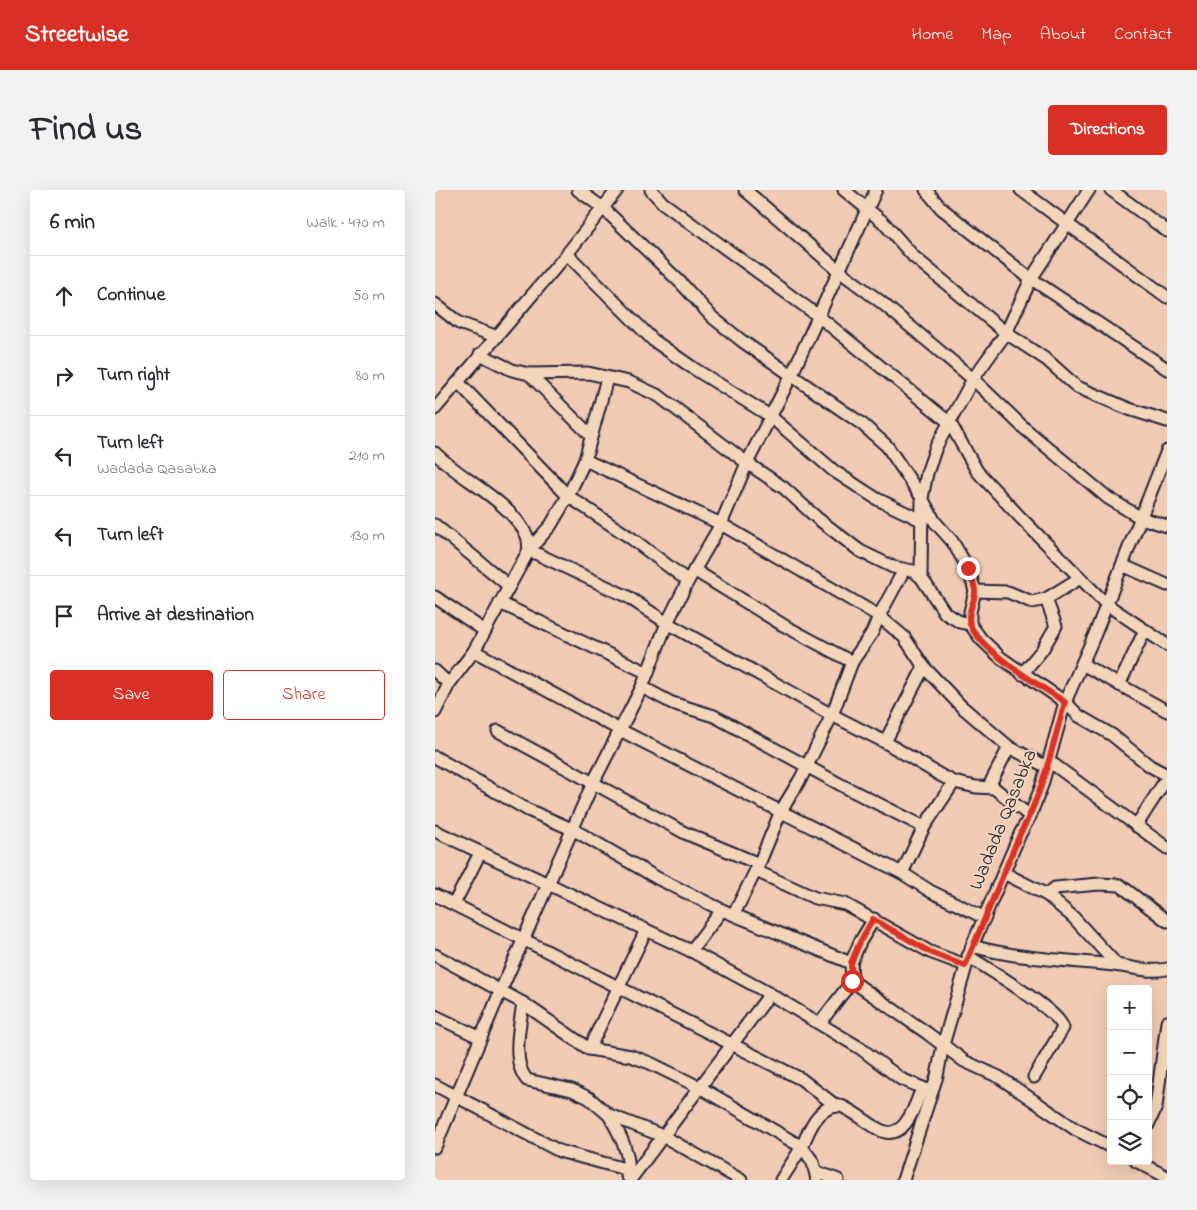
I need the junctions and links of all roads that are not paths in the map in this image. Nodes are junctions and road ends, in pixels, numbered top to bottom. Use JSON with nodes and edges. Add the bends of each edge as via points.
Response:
{"nodes":[{"id":1,"x":578,"y":190,"type":"edge"},
{"id":2,"x":617,"y":190,"type":"edge"},
{"id":3,"x":651,"y":190,"type":"edge"},
{"id":4,"x":745,"y":190,"type":"edge"},
{"id":5,"x":844,"y":190,"type":"edge"},
{"id":6,"x":876,"y":190,"type":"edge"},
{"id":7,"x":926,"y":190,"type":"edge"},
{"id":8,"x":1021,"y":190,"type":"edge"},
{"id":9,"x":1089,"y":190,"type":"edge"},
{"id":10,"x":1111,"y":190,"type":"edge"},
{"id":11,"x":603,"y":208,"type":"junction"},
{"id":12,"x":867,"y":208,"type":"junction"},
{"id":13,"x":1067,"y":223,"type":"junction"},
{"id":14,"x":1167,"y":232,"type":"edge"},
{"id":15,"x":567,"y":254,"type":"junction"},
{"id":16,"x":838,"y":270,"type":"junction"},
{"id":17,"x":1031,"y":279,"type":"junction"},
{"id":18,"x":1167,"y":297,"type":"edge"},
{"id":19,"x":435,"y":304,"type":"edge"},
{"id":20,"x":817,"y":315,"type":"junction"},
{"id":21,"x":1006,"y":333,"type":"junction"},
{"id":22,"x":495,"y":336,"type":"junction"},
{"id":23,"x":480,"y":354,"type":"junction"},
{"id":24,"x":1167,"y":369,"type":"edge"},
{"id":25,"x":529,"y":374,"type":"junction"},
{"id":26,"x":791,"y":374,"type":"junction"},
{"id":27,"x":607,"y":378,"type":"junction"},
{"id":28,"x":973,"y":379,"type":"junction"},
{"id":29,"x":459,"y":382,"type":"junction"},
{"id":30,"x":435,"y":409,"type":"edge"},
{"id":31,"x":771,"y":416,"type":"junction"},
{"id":32,"x":1167,"y":421,"type":"edge"},
{"id":33,"x":950,"y":423,"type":"junction"},
{"id":34,"x":591,"y":436,"type":"junction"},
{"id":35,"x":435,"y":453,"type":"edge"},
{"id":36,"x":1166,"y":457,"type":"edge"},
{"id":37,"x":585,"y":460,"type":"junction"},
{"id":38,"x":747,"y":464,"type":"junction"},
{"id":39,"x":568,"y":496,"type":"junction"},
{"id":40,"x":922,"y":498,"type":"junction"},
{"id":41,"x":1141,"y":518,"type":"junction"},
{"id":42,"x":923,"y":521,"type":"junction"},
{"id":43,"x":721,"y":524,"type":"junction"},
{"id":44,"x":435,"y":525,"type":"edge"},
{"id":45,"x":1167,"y":526,"type":"edge"},
{"id":46,"x":529,"y":550,"type":"junction"},
{"id":47,"x":1122,"y":565,"type":"junction"},
{"id":48,"x":694,"y":570,"type":"junction"},
{"id":49,"x":904,"y":570,"type":"junction"},
{"id":50,"x":921,"y":577,"type":"junction"},
{"id":51,"x":1080,"y":578,"type":"junction"},
{"id":52,"x":688,"y":581,"type":"junction"},
{"id":53,"x":1167,"y":585,"type":"edge"},
{"id":54,"x":509,"y":586,"type":"junction"},
{"id":55,"x":975,"y":591,"type":"junction"},
{"id":56,"x":435,"y":597,"type":"edge"},
{"id":57,"x":1046,"y":599,"type":"junction"},
{"id":58,"x":500,"y":603,"type":"junction"},
{"id":59,"x":1106,"y":604,"type":"junction"},
{"id":60,"x":879,"y":616,"type":"junction"},
{"id":61,"x":667,"y":623,"type":"junction"},
{"id":62,"x":970,"y":624,"type":"junction"},
{"id":63,"x":1145,"y":630,"type":"junction"},
{"id":64,"x":485,"y":631,"type":"junction"},
{"id":65,"x":1167,"y":646,"type":"edge"},
{"id":66,"x":474,"y":651,"type":"junction"},
{"id":67,"x":852,"y":662,"type":"junction"},
{"id":68,"x":1082,"y":664,"type":"junction"},
{"id":69,"x":924,"y":667,"type":"junction"},
{"id":70,"x":435,"y":671,"type":"edge"},
{"id":71,"x":647,"y":673,"type":"junction"},
{"id":72,"x":1022,"y":674,"type":"junction"},
{"id":73,"x":449,"y":684,"type":"junction"},
{"id":74,"x":1119,"y":685,"type":"junction"},
{"id":75,"x":642,"y":687,"type":"junction"},
{"id":76,"x":1065,"y":702,"type":"junction"},
{"id":77,"x":1167,"y":711,"type":"edge"},
{"id":78,"x":435,"y":712,"type":"edge"},
{"id":79,"x":832,"y":715,"type":"junction"},
{"id":80,"x":620,"y":730,"type":"junction"},
{"id":81,"x":498,"y":731,"type":"dead end"},
{"id":82,"x":885,"y":742,"type":"junction"},
{"id":83,"x":1009,"y":747,"type":"junction"},
{"id":84,"x":435,"y":757,"type":"edge"},
{"id":85,"x":1048,"y":764,"type":"junction"},
{"id":86,"x":807,"y":766,"type":"junction"},
{"id":87,"x":1167,"y":777,"type":"edge"},
{"id":88,"x":954,"y":782,"type":"junction"},
{"id":89,"x":593,"y":783,"type":"junction"},
{"id":90,"x":989,"y":786,"type":"junction"},
{"id":91,"x":781,"y":811,"type":"junction"},
{"id":92,"x":1030,"y":816,"type":"junction"},
{"id":93,"x":1136,"y":826,"type":"junction"},
{"id":94,"x":924,"y":827,"type":"junction"},
{"id":95,"x":574,"y":830,"type":"junction"},
{"id":96,"x":435,"y":831,"type":"edge"},
{"id":97,"x":1167,"y":848,"type":"edge"},
{"id":98,"x":480,"y":853,"type":"junction"},
{"id":99,"x":757,"y":867,"type":"junction"},
{"id":100,"x":902,"y":873,"type":"junction"},
{"id":101,"x":1004,"y":873,"type":"junction"},
{"id":102,"x":549,"y":885,"type":"junction"},
{"id":103,"x":435,"y":894,"type":"edge"},
{"id":104,"x":1047,"y":894,"type":"junction"},
{"id":105,"x":454,"y":904,"type":"junction"},
{"id":106,"x":722,"y":910,"type":"junction"},
{"id":107,"x":734,"y":914,"type":"junction"},
{"id":108,"x":985,"y":918,"type":"junction"},
{"id":109,"x":873,"y":919,"type":"junction"},
{"id":110,"x":1167,"y":922,"type":"edge"},
{"id":111,"x":646,"y":930,"type":"junction"},
{"id":112,"x":524,"y":940,"type":"junction"},
{"id":113,"x":691,"y":951,"type":"junction"},
{"id":114,"x":435,"y":956,"type":"edge"},
{"id":115,"x":968,"y":956,"type":"junction"},
{"id":116,"x":851,"y":963,"type":"junction"},
{"id":117,"x":1117,"y":965,"type":"junction"},
{"id":118,"x":1167,"y":969,"type":"edge"},
{"id":119,"x":852,"y":981,"type":"junction"},
{"id":120,"x":619,"y":988,"type":"junction"},
{"id":121,"x":501,"y":990,"type":"junction"},
{"id":122,"x":770,"y":994,"type":"junction"},
{"id":123,"x":523,"y":1003,"type":"junction"},
{"id":124,"x":435,"y":1016,"type":"edge"},
{"id":125,"x":1167,"y":1022,"type":"edge"},
{"id":126,"x":819,"y":1024,"type":"junction"},
{"id":127,"x":481,"y":1038,"type":"junction"},
{"id":128,"x":733,"y":1043,"type":"junction"},
{"id":129,"x":943,"y":1045,"type":"junction"},
{"id":130,"x":589,"y":1049,"type":"junction"},
{"id":131,"x":1033,"y":1077,"type":"dead end"},
{"id":132,"x":435,"y":1085,"type":"edge"},
{"id":133,"x":701,"y":1088,"type":"junction"},
{"id":134,"x":926,"y":1090,"type":"junction"},
{"id":135,"x":457,"y":1097,"type":"junction"},
{"id":136,"x":835,"y":1106,"type":"junction"},
{"id":137,"x":609,"y":1115,"type":"junction"},
{"id":138,"x":1150,"y":1120,"type":"edge"},
{"id":139,"x":663,"y":1136,"type":"junction"},
{"id":140,"x":1107,"y":1145,"type":"edge"},
{"id":141,"x":435,"y":1147,"type":"edge"},
{"id":142,"x":802,"y":1147,"type":"junction"},
{"id":143,"x":1144,"y":1165,"type":"edge"},
{"id":144,"x":817,"y":1176,"type":"edge"},
{"id":145,"x":1167,"y":1177,"type":"edge"},
{"id":146,"x":630,"y":1178,"type":"edge"},
{"id":147,"x":905,"y":1179,"type":"edge"},
{"id":148,"x":741,"y":1180,"type":"edge"},
{"id":149,"x":781,"y":1180,"type":"edge"},
{"id":150,"x":838,"y":1180,"type":"edge"}],
"edges":[{"from":1,"to":11,"type":"street"},
{"from":2,"to":11,"type":"street"},
{"from":3,"to":20,"type":"street","via":[[663,203]]},
{"from":4,"to":16,"type":"street"},
{"from":5,"to":12,"type":"street"},
{"from":6,"to":12,"type":"street"},
{"from":7,"to":17,"type":"street","via":[[941,208]]},
{"from":8,"to":13,"type":"street"},
{"from":9,"to":13,"type":"street"},
{"from":10,"to":14,"type":"street"},
{"from":11,"to":15,"type":"street"},
{"from":11,"to":26,"type":"street","via":[[681,283],[712,318]]},
{"from":12,"to":16,"type":"street"},
{"from":12,"to":21,"type":"street","via":[[914,257]]},
{"from":13,"to":17,"type":"street"},
{"from":13,"to":18,"type":"street"},
{"from":15,"to":22,"type":"street"},
{"from":15,"to":31,"type":"street","via":[[653,340]]},
{"from":16,"to":20,"type":"street"},
{"from":16,"to":28,"type":"street"},
{"from":17,"to":21,"type":"street"},
{"from":17,"to":24,"type":"street"},
{"from":19,"to":22,"type":"street","via":[[459,323]]},
{"from":20,"to":26,"type":"street"},
{"from":20,"to":33,"type":"street"},
{"from":21,"to":28,"type":"street"},
{"from":21,"to":32,"type":"street","via":[[1047,360],[1077,387]]},
{"from":22,"to":23,"type":"street"},
{"from":23,"to":25,"type":"street"},
{"from":23,"to":29,"type":"street"},
{"from":25,"to":27,"type":"street","via":[[588,373]]},
{"from":25,"to":34,"type":"street"},
{"from":26,"to":31,"type":"street"},
{"from":26,"to":40,"type":"street","via":[[887,446]]},
{"from":27,"to":34,"type":"street"},
{"from":27,"to":38,"type":"street","via":[[629,382],[659,396]]},
{"from":28,"to":33,"type":"street"},
{"from":28,"to":41,"type":"street","via":[[1023,428],[1109,498]]},
{"from":29,"to":30,"type":"street"},
{"from":29,"to":39,"type":"street"},
{"from":31,"to":38,"type":"street"},
{"from":31,"to":42,"type":"street","via":[[835,471],[877,499]]},
{"from":33,"to":40,"type":"street","via":[[927,473]]},
{"from":33,"to":51,"type":"street","via":[[977,470]]},
{"from":34,"to":37,"type":"street"},
{"from":35,"to":46,"type":"street","via":[[513,516],[527,536]]},
{"from":36,"to":41,"type":"street","name":"Wadada Qasabka"},
{"from":37,"to":39,"type":"street"},
{"from":37,"to":43,"type":"street"},
{"from":38,"to":43,"type":"street"},
{"from":38,"to":49,"type":"street","via":[[784,488],[860,551]]},
{"from":39,"to":46,"type":"street","via":[[551,525]]},
{"from":39,"to":52,"type":"street"},
{"from":40,"to":42,"type":"street"},
{"from":40,"to":55,"type":"street","via":[[935,522],[953,541],[968,568]]},
{"from":41,"to":45,"type":"street"},
{"from":41,"to":47,"type":"street","name":"Wadada Qasabka"},
{"from":42,"to":50,"type":"street"},
{"from":43,"to":48,"type":"street"},
{"from":43,"to":60,"type":"street"},
{"from":44,"to":54,"type":"street"},
{"from":46,"to":54,"type":"street"},
{"from":46,"to":61,"type":"street","via":[[628,597]]},
{"from":47,"to":53,"type":"street"},
{"from":47,"to":59,"type":"street","name":"Wadada Qasabka"},
{"from":48,"to":52,"type":"street"},
{"from":48,"to":67,"type":"street","via":[[783,625]]},
{"from":49,"to":50,"type":"street","via":[[913,571]]},
{"from":49,"to":60,"type":"street"},
{"from":50,"to":62,"type":"street","via":[[945,613]]},
{"from":51,"to":57,"type":"street"},
{"from":51,"to":59,"type":"street"},
{"from":52,"to":61,"type":"street"},
{"from":54,"to":58,"type":"street"},
{"from":55,"to":57,"type":"street","via":[[1008,592],[1032,602]]},
{"from":55,"to":62,"type":"street"},
{"from":56,"to":64,"type":"street"},
{"from":57,"to":72,"type":"street","via":[[1055,626],[1042,650]]},
{"from":58,"to":64,"type":"street"},
{"from":58,"to":71,"type":"street"},
{"from":59,"to":63,"type":"street"},
{"from":59,"to":68,"type":"street","name":"Wadada Qasabka"},
{"from":60,"to":67,"type":"street","via":[[872,633]]},
{"from":60,"to":69,"type":"street","via":[[904,638]]},
{"from":61,"to":71,"type":"street"},
{"from":61,"to":79,"type":"street"},
{"from":62,"to":72,"type":"street","via":[[981,639]]},
{"from":63,"to":65,"type":"street"},
{"from":63,"to":74,"type":"street"},
{"from":64,"to":66,"type":"street"},
{"from":66,"to":73,"type":"street"},
{"from":66,"to":80,"type":"street"},
{"from":67,"to":79,"type":"street"},
{"from":68,"to":74,"type":"street"},
{"from":68,"to":76,"type":"street","name":"Wadada Qasabka"},
{"from":69,"to":82,"type":"street"},
{"from":69,"to":83,"type":"street","via":[[961,706]]},
{"from":70,"to":73,"type":"street"},
{"from":71,"to":75,"type":"street"},
{"from":72,"to":76,"type":"street"},
{"from":73,"to":78,"type":"street"},
{"from":74,"to":77,"type":"street"},
{"from":75,"to":80,"type":"street"},
{"from":75,"to":86,"type":"street","via":[[672,703],[714,716]]},
{"from":76,"to":85,"type":"street","name":"Wadada Qasabka"},
{"from":76,"to":87,"type":"street","via":[[1079,716],[1112,735]]},
{"from":79,"to":82,"type":"street"},
{"from":79,"to":86,"type":"street"},
{"from":80,"to":89,"type":"street"},
{"from":80,"to":91,"type":"street"},
{"from":81,"to":89,"type":"street"},
{"from":82,"to":88,"type":"street"},
{"from":83,"to":85,"type":"street"},
{"from":83,"to":90,"type":"street"},
{"from":84,"to":95,"type":"street","via":[[527,810]]},
{"from":85,"to":92,"type":"street","name":"Wadada Qasabka"},
{"from":85,"to":93,"type":"street"},
{"from":86,"to":91,"type":"street"},
{"from":86,"to":94,"type":"street"},
{"from":87,"to":93,"type":"street"},
{"from":88,"to":90,"type":"street"},
{"from":88,"to":94,"type":"street"},
{"from":89,"to":95,"type":"street"},
{"from":89,"to":99,"type":"street","via":[[685,833]]},
{"from":90,"to":92,"type":"street"},
{"from":91,"to":99,"type":"street"},
{"from":91,"to":100,"type":"street"},
{"from":92,"to":101,"type":"street","name":"Wadada Qasabka"},
{"from":93,"to":97,"type":"street"},
{"from":94,"to":100,"type":"street"},
{"from":95,"to":102,"type":"street"},
{"from":95,"to":106,"type":"street","via":[[657,878]]},
{"from":96,"to":98,"type":"street"},
{"from":98,"to":102,"type":"street"},
{"from":98,"to":105,"type":"street"},
{"from":99,"to":107,"type":"street"},
{"from":99,"to":109,"type":"street","via":[[815,898],[845,904]]},
{"from":100,"to":108,"type":"street"},
{"from":101,"to":104,"type":"street"},
{"from":101,"to":108,"type":"street","name":"Wadada Qasabka"},
{"from":102,"to":111,"type":"street"},
{"from":102,"to":112,"type":"street"},
{"from":103,"to":105,"type":"street"},
{"from":104,"to":110,"type":"street","via":[[1055,888],[1099,884],[1120,886]]},
{"from":104,"to":117,"type":"street"},
{"from":105,"to":112,"type":"street"},
{"from":106,"to":107,"type":"street"},
{"from":106,"to":113,"type":"street"},
{"from":107,"to":116,"type":"street"},
{"from":108,"to":115,"type":"street","name":"Wadada Qasabka"},
{"from":109,"to":115,"type":"street","via":[[930,952]]},
{"from":109,"to":116,"type":"street"},
{"from":111,"to":113,"type":"street"},
{"from":111,"to":120,"type":"street"},
{"from":112,"to":120,"type":"street"},
{"from":112,"to":121,"type":"street"},
{"from":113,"to":122,"type":"street"},
{"from":114,"to":121,"type":"street"},
{"from":115,"to":117,"type":"street","via":[[995,952]]},
{"from":115,"to":129,"type":"street","name":"Wadada Qasabka"},
{"from":115,"to":131,"type":"street","via":[[1043,1006],[1062,1023],[1063,1028]]},
{"from":116,"to":119,"type":"street"},
{"from":117,"to":118,"type":"street","via":[[1150,972]]},
{"from":119,"to":126,"type":"street"},
{"from":119,"to":129,"type":"street"},
{"from":120,"to":128,"type":"street"},
{"from":120,"to":130,"type":"street"},
{"from":121,"to":123,"type":"street"},
{"from":121,"to":127,"type":"street"},
{"from":122,"to":126,"type":"street"},
{"from":122,"to":128,"type":"street"},
{"from":123,"to":130,"type":"street"},
{"from":123,"to":137,"type":"street","via":[[519,1051],[523,1076],[536,1084],[572,1090],[589,1098]]},
{"from":124,"to":127,"type":"street"},
{"from":125,"to":138,"type":"street","via":[[1156,1107]]},
{"from":126,"to":134,"type":"street","via":[[860,1048],[901,1079]]},
{"from":127,"to":135,"type":"street"},
{"from":128,"to":133,"type":"street"},
{"from":128,"to":136,"type":"street","via":[[801,1079]]},
{"from":129,"to":134,"type":"street","name":"Wadada Qasabka","via":[[937,1076]]},
{"from":129,"to":140,"type":"street","via":[[964,1061],[999,1077],[1075,1129]]},
{"from":130,"to":133,"type":"street","via":[[631,1056]]},
{"from":132,"to":135,"type":"street"},
{"from":133,"to":139,"type":"street"},
{"from":133,"to":142,"type":"street"},
{"from":134,"to":136,"type":"street","via":[[903,1126],[896,1131],[880,1130],[852,1111]]},
{"from":134,"to":147,"type":"street","name":"Wadada Qasabka"},
{"from":135,"to":141,"type":"street"},
{"from":135,"to":146,"type":"street","via":[[559,1151]]},
{"from":136,"to":142,"type":"street","via":[[825,1109],[817,1118]]},
{"from":137,"to":139,"type":"street"},
{"from":137,"to":146,"type":"street","via":[[619,1132]]},
{"from":139,"to":146,"type":"street"},
{"from":139,"to":148,"type":"street"},
{"from":142,"to":144,"type":"street","via":[[813,1162]]},
{"from":142,"to":149,"type":"street"},
{"from":143,"to":145,"type":"street"},
{"from":144,"to":150,"type":"street"}]}
